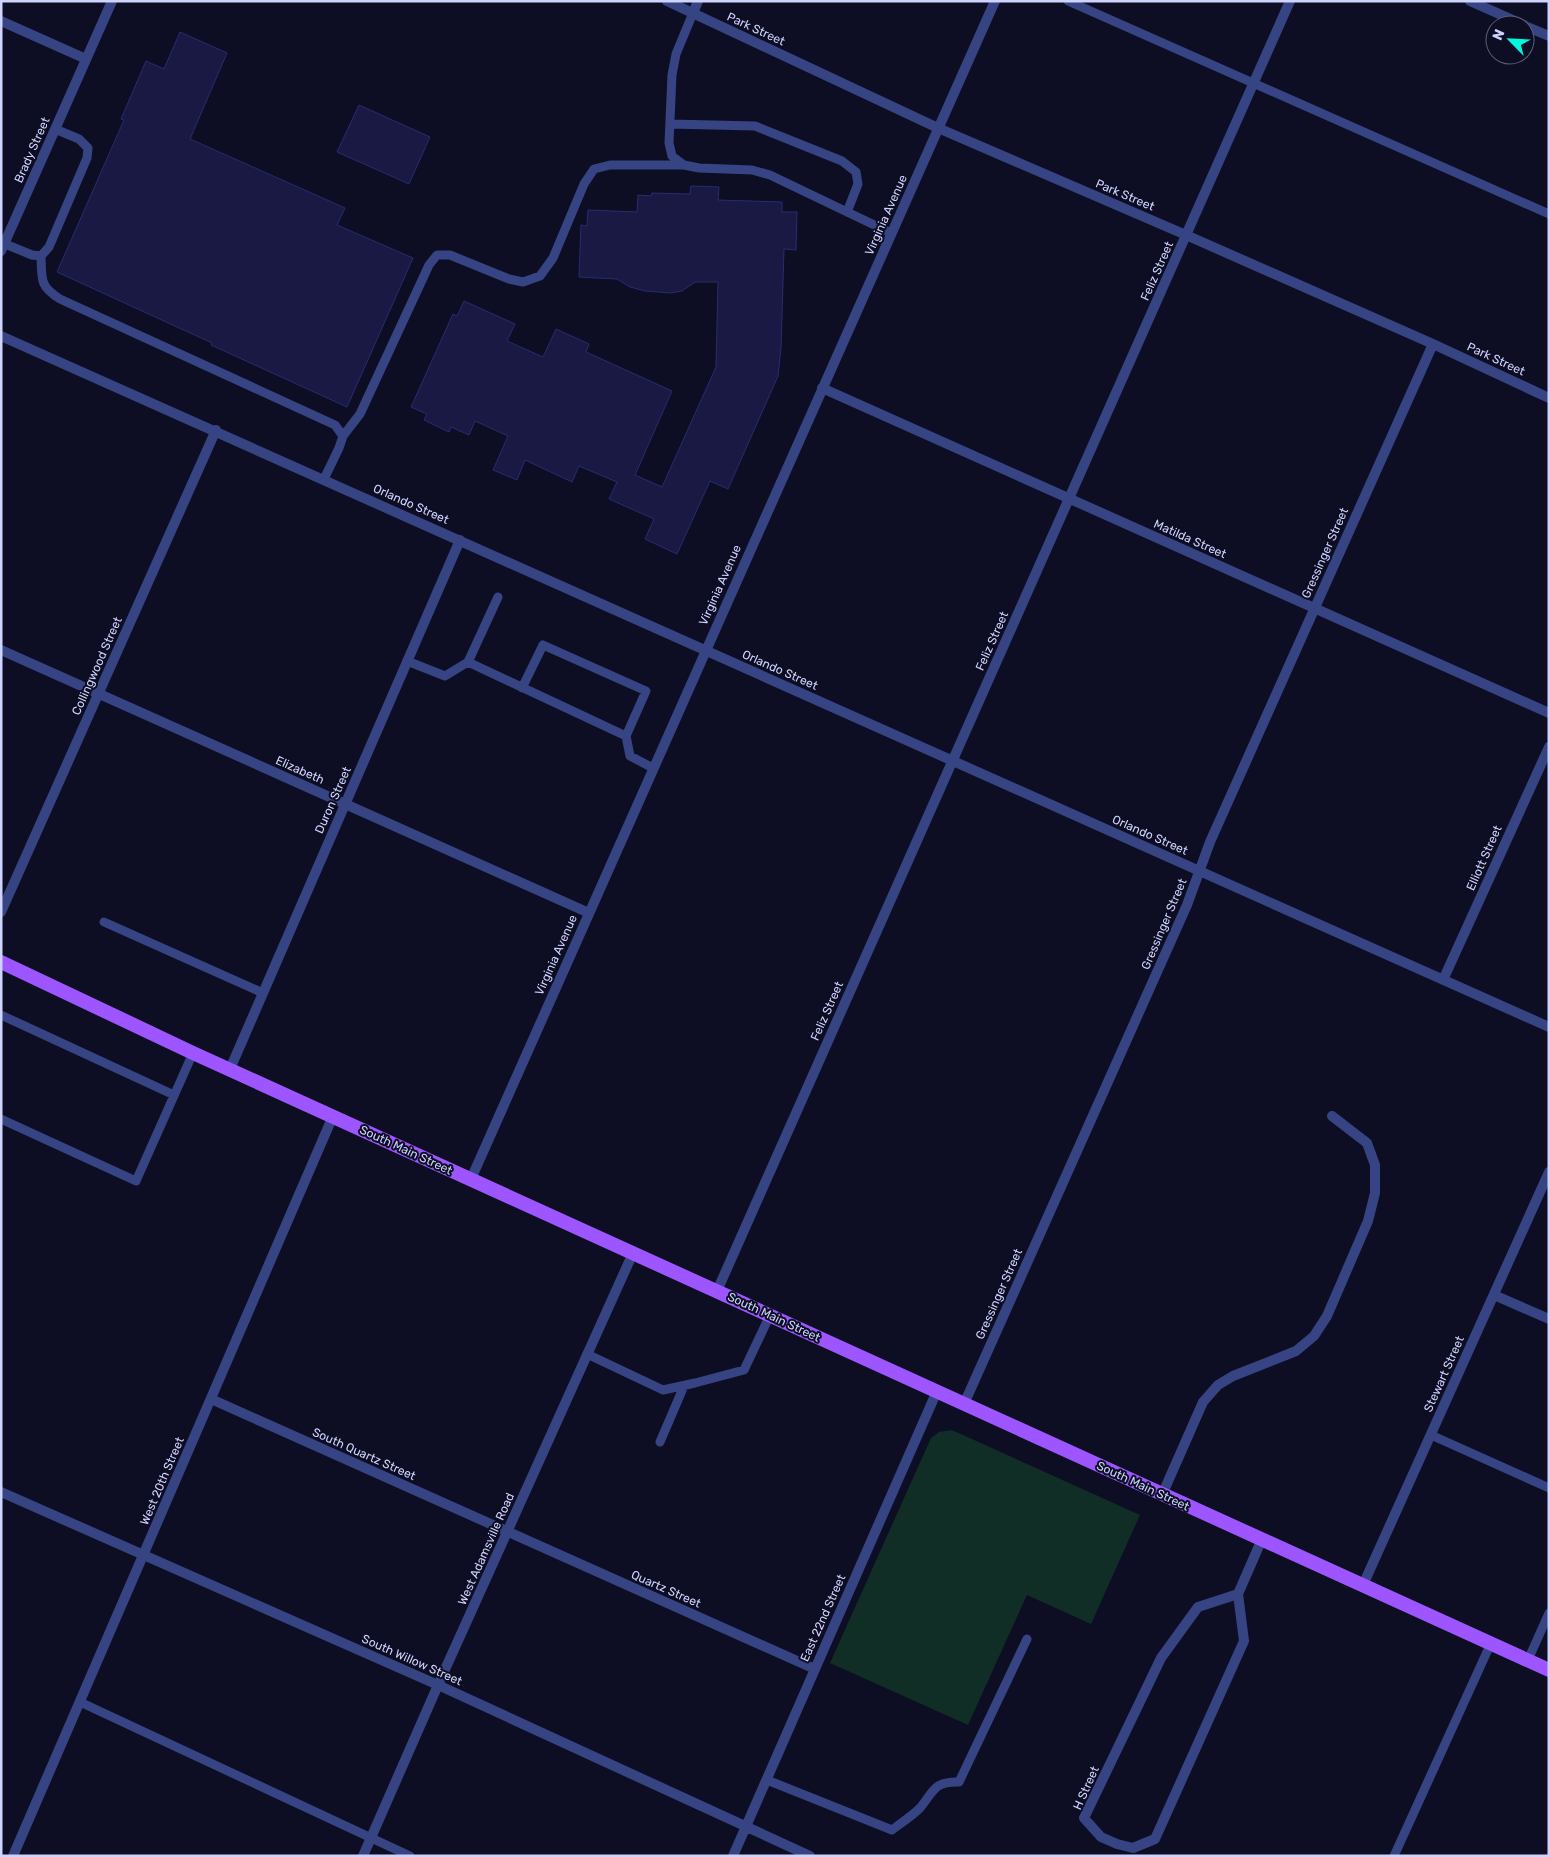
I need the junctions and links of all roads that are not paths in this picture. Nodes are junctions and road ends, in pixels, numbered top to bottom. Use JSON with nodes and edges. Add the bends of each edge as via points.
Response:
{"nodes":[{"id":1,"x":112,"y":1,"type":"edge"},
{"id":2,"x":667,"y":1,"type":"edge"},
{"id":3,"x":698,"y":1,"type":"edge"},
{"id":4,"x":995,"y":1,"type":"edge"},
{"id":5,"x":1068,"y":1,"type":"edge"},
{"id":6,"x":1290,"y":1,"type":"edge"},
{"id":7,"x":1470,"y":1,"type":"edge"},
{"id":8,"x":693,"y":13,"type":"junction"},
{"id":9,"x":1502,"y":15,"type":"edge"},
{"id":10,"x":1,"y":21,"type":"edge"},
{"id":11,"x":1535,"y":30,"type":"edge"},
{"id":12,"x":1549,"y":36,"type":"edge"},
{"id":13,"x":86,"y":59,"type":"junction"},
{"id":14,"x":1254,"y":82,"type":"junction"},
{"id":15,"x":670,"y":124,"type":"junction"},
{"id":16,"x":938,"y":128,"type":"junction"},
{"id":17,"x":55,"y":129,"type":"junction"},
{"id":18,"x":684,"y":165,"type":"junction"},
{"id":19,"x":847,"y":212,"type":"junction"},
{"id":20,"x":1549,"y":214,"type":"edge"},
{"id":21,"x":891,"y":233,"type":"junction"},
{"id":22,"x":1186,"y":234,"type":"junction"},
{"id":23,"x":3,"y":247,"type":"edge"},
{"id":24,"x":41,"y":256,"type":"junction"},
{"id":25,"x":1,"y":336,"type":"edge"},
{"id":26,"x":1433,"y":344,"type":"junction"},
{"id":27,"x":822,"y":388,"type":"junction"},
{"id":28,"x":1549,"y":398,"type":"edge"},
{"id":29,"x":216,"y":430,"type":"junction"},
{"id":30,"x":343,"y":436,"type":"junction"},
{"id":31,"x":324,"y":479,"type":"junction"},
{"id":32,"x":1069,"y":499,"type":"junction"},
{"id":33,"x":460,"y":540,"type":"junction"},
{"id":34,"x":498,"y":597,"type":"dead end"},
{"id":35,"x":1314,"y":608,"type":"junction"},
{"id":36,"x":1,"y":650,"type":"edge"},
{"id":37,"x":705,"y":650,"type":"junction"},
{"id":38,"x":408,"y":661,"type":"junction"},
{"id":39,"x":468,"y":662,"type":"junction"},
{"id":40,"x":522,"y":688,"type":"junction"},
{"id":41,"x":98,"y":694,"type":"junction"},
{"id":42,"x":1549,"y":713,"type":"edge"},
{"id":43,"x":626,"y":736,"type":"junction"},
{"id":44,"x":1549,"y":747,"type":"edge"},
{"id":45,"x":952,"y":761,"type":"junction"},
{"id":46,"x":653,"y":768,"type":"junction"},
{"id":47,"x":345,"y":804,"type":"junction"},
{"id":48,"x":1200,"y":871,"type":"junction"},
{"id":49,"x":1,"y":912,"type":"edge"},
{"id":50,"x":589,"y":913,"type":"junction"},
{"id":51,"x":104,"y":922,"type":"dead end"},
{"id":52,"x":1,"y":962,"type":"edge"},
{"id":53,"x":1443,"y":980,"type":"junction"},
{"id":54,"x":263,"y":993,"type":"junction"},
{"id":55,"x":1,"y":1015,"type":"edge"},
{"id":56,"x":1549,"y":1027,"type":"edge"},
{"id":57,"x":193,"y":1052,"type":"junction"},
{"id":58,"x":230,"y":1069,"type":"junction"},
{"id":59,"x":174,"y":1095,"type":"junction"},
{"id":60,"x":333,"y":1116,"type":"junction"},
{"id":61,"x":1332,"y":1116,"type":"dead end"},
{"id":62,"x":1,"y":1119,"type":"edge"},
{"id":63,"x":1549,"y":1172,"type":"edge"},
{"id":64,"x":471,"y":1179,"type":"junction"},
{"id":65,"x":632,"y":1253,"type":"junction"},
{"id":66,"x":716,"y":1291,"type":"junction"},
{"id":67,"x":1494,"y":1295,"type":"junction"},
{"id":68,"x":770,"y":1315,"type":"junction"},
{"id":69,"x":1549,"y":1319,"type":"edge"},
{"id":70,"x":587,"y":1354,"type":"junction"},
{"id":71,"x":684,"y":1386,"type":"junction"},
{"id":72,"x":936,"y":1391,"type":"junction"},
{"id":73,"x":211,"y":1399,"type":"junction"},
{"id":74,"x":964,"y":1404,"type":"junction"},
{"id":75,"x":1431,"y":1434,"type":"junction"},
{"id":76,"x":660,"y":1442,"type":"dead end"},
{"id":77,"x":1549,"y":1488,"type":"edge"},
{"id":78,"x":1,"y":1492,"type":"edge"},
{"id":79,"x":1162,"y":1495,"type":"junction"},
{"id":80,"x":507,"y":1532,"type":"junction"},
{"id":81,"x":1262,"y":1539,"type":"junction"},
{"id":82,"x":143,"y":1555,"type":"junction"},
{"id":83,"x":1363,"y":1585,"type":"junction"},
{"id":84,"x":1238,"y":1594,"type":"junction"},
{"id":85,"x":1549,"y":1613,"type":"edge"},
{"id":86,"x":1027,"y":1638,"type":"dead end"},
{"id":87,"x":1491,"y":1643,"type":"junction"},
{"id":88,"x":1528,"y":1660,"type":"junction"},
{"id":89,"x":815,"y":1668,"type":"junction"},
{"id":90,"x":1549,"y":1670,"type":"edge"},
{"id":91,"x":438,"y":1685,"type":"junction"},
{"id":92,"x":80,"y":1702,"type":"junction"},
{"id":93,"x":766,"y":1780,"type":"junction"},
{"id":94,"x":746,"y":1827,"type":"junction"},
{"id":95,"x":371,"y":1838,"type":"junction"},
{"id":96,"x":13,"y":1856,"type":"edge"},
{"id":97,"x":363,"y":1856,"type":"edge"},
{"id":98,"x":410,"y":1856,"type":"edge"},
{"id":99,"x":733,"y":1856,"type":"edge"},
{"id":100,"x":810,"y":1856,"type":"edge"},
{"id":101,"x":1394,"y":1856,"type":"edge"}],
"edges":[{"from":1,"to":13,"type":"street","name":"Brady Street"},
{"from":2,"to":8,"type":"street","name":"Park Street"},
{"from":3,"to":8,"type":"street"},
{"from":4,"to":16,"type":"street","name":"Virginia Avenue"},
{"from":5,"to":14,"type":"lane"},
{"from":6,"to":14,"type":"street","name":"Feliz Street"},
{"from":7,"to":9,"type":"street"},
{"from":8,"to":15,"type":"lane","via":[[676,54]]},
{"from":8,"to":16,"type":"street","name":"Park Street"},
{"from":10,"to":13,"type":"street"},
{"from":11,"to":12,"type":"street"},
{"from":13,"to":17,"type":"street","name":"Brady Street"},
{"from":14,"to":20,"type":"lane"},
{"from":14,"to":22,"type":"street","name":"Feliz Street"},
{"from":15,"to":18,"type":"lane","via":[[672,156]]},
{"from":15,"to":19,"type":"lane","via":[[755,126],[842,161],[856,172],[858,184]]},
{"from":16,"to":21,"type":"street","name":"Virginia Avenue"},
{"from":16,"to":22,"type":"street","name":"Park Street"},
{"from":17,"to":23,"type":"street","name":"Brady Street"},
{"from":17,"to":24,"type":"lane","via":[[88,148],[87,158],[49,247]]},
{"from":18,"to":19,"type":"lane","via":[[752,170],[770,175]]},
{"from":18,"to":30,"type":"lane","via":[[610,165],[594,169],[584,184],[553,258],[540,276],[523,282],[450,255],[437,255],[429,264],[360,414]]},
{"from":19,"to":21,"type":"lane"},
{"from":21,"to":27,"type":"street","name":"Virginia Avenue"},
{"from":22,"to":26,"type":"street","name":"Park Street"},
{"from":22,"to":32,"type":"street","name":"Feliz Street"},
{"from":23,"to":24,"type":"lane"},
{"from":24,"to":30,"type":"lane","via":[[42,280],[49,292],[60,299],[335,425]]},
{"from":25,"to":29,"type":"street","name":"Orlando Street"},
{"from":26,"to":28,"type":"street","name":"Park Street"},
{"from":26,"to":35,"type":"street","name":"Gressinger Street"},
{"from":27,"to":32,"type":"street","name":"Matilda Street"},
{"from":27,"to":37,"type":"street","name":"Virginia Avenue"},
{"from":29,"to":31,"type":"street","name":"Orlando Street"},
{"from":29,"to":41,"type":"street","name":"Collingwood Street"},
{"from":30,"to":31,"type":"lane"},
{"from":31,"to":33,"type":"street","name":"Orlando Street"},
{"from":32,"to":35,"type":"street","name":"Matilda Street"},
{"from":32,"to":45,"type":"street","name":"Feliz Street"},
{"from":33,"to":37,"type":"street","name":"Orlando Street"},
{"from":33,"to":38,"type":"street","name":"Duron Street"},
{"from":34,"to":39,"type":"lane"},
{"from":35,"to":42,"type":"street","name":"Matilda Street"},
{"from":35,"to":48,"type":"street","name":"Gressinger Street"},
{"from":36,"to":41,"type":"street","name":"Elizabeth"},
{"from":37,"to":45,"type":"street","name":"Orlando Street"},
{"from":37,"to":46,"type":"street","name":"Virginia Avenue"},
{"from":38,"to":39,"type":"lane","via":[[445,676]]},
{"from":38,"to":47,"type":"street","name":"Duron Street"},
{"from":39,"to":40,"type":"lane"},
{"from":40,"to":43,"type":"lane"},
{"from":40,"to":43,"type":"lane","via":[[543,645],[646,691]]},
{"from":41,"to":47,"type":"street","name":"Elizabeth"},
{"from":41,"to":49,"type":"street","name":"Collingwood Street"},
{"from":43,"to":46,"type":"lane","via":[[630,756]]},
{"from":44,"to":53,"type":"street","name":"Elliott Street"},
{"from":45,"to":48,"type":"street","name":"Orlando Street"},
{"from":45,"to":66,"type":"street","name":"Feliz Street"},
{"from":46,"to":50,"type":"street","name":"Virginia Avenue"},
{"from":47,"to":50,"type":"street","name":"Elizabeth"},
{"from":47,"to":54,"type":"street","name":"Duron Street"},
{"from":48,"to":53,"type":"street","name":"Orlando Street"},
{"from":48,"to":74,"type":"street","name":"Gressinger Street"},
{"from":50,"to":64,"type":"street","name":"Virginia Avenue"},
{"from":51,"to":54,"type":"lane"},
{"from":52,"to":57,"type":"main road","name":"South Main Street"},
{"from":53,"to":56,"type":"street","name":"Orlando Street"},
{"from":54,"to":58,"type":"street","name":"Duron Street"},
{"from":55,"to":59,"type":"lane"},
{"from":57,"to":58,"type":"main road","name":"South Main Street"},
{"from":57,"to":59,"type":"lane"},
{"from":58,"to":60,"type":"main road","name":"South Main Street"},
{"from":59,"to":62,"type":"lane","via":[[136,1181]]},
{"from":60,"to":64,"type":"main road","name":"South Main Street"},
{"from":60,"to":73,"type":"street","name":"West 20th Street"},
{"from":61,"to":79,"type":"street","via":[[1367,1143],[1376,1165],[1375,1192],[1368,1222],[1327,1316],[1314,1336],[1296,1351],[1218,1385],[1203,1402]]},
{"from":63,"to":67,"type":"street","name":"Stewart Street"},
{"from":64,"to":65,"type":"main road","name":"South Main Street"},
{"from":65,"to":66,"type":"main road","name":"South Main Street"},
{"from":65,"to":70,"type":"street","name":"West Adamsville Road"},
{"from":66,"to":68,"type":"main road","name":"South Main Street"},
{"from":67,"to":69,"type":"street"},
{"from":67,"to":75,"type":"street","name":"Stewart Street"},
{"from":68,"to":71,"type":"lane","via":[[744,1370]]},
{"from":68,"to":72,"type":"main road","name":"South Main Street"},
{"from":70,"to":71,"type":"lane","via":[[663,1390]]},
{"from":70,"to":80,"type":"street","name":"West Adamsville Road"},
{"from":71,"to":76,"type":"lane"},
{"from":72,"to":74,"type":"main road","name":"South Main Street"},
{"from":72,"to":89,"type":"street","name":"East 22nd Street"},
{"from":73,"to":80,"type":"street","name":"South Quartz Street"},
{"from":73,"to":82,"type":"street","name":"West 20th Street"},
{"from":74,"to":79,"type":"main road","name":"South Main Street"},
{"from":75,"to":77,"type":"lane"},
{"from":75,"to":83,"type":"street","name":"Stewart Street"},
{"from":78,"to":82,"type":"street","name":"South Willow Street"},
{"from":79,"to":81,"type":"main road","name":"South Main Street"},
{"from":80,"to":89,"type":"street","name":"Quartz Street"},
{"from":80,"to":91,"type":"street","name":"West Adamsville Road"},
{"from":81,"to":83,"type":"main road","name":"South Main Street"},
{"from":81,"to":84,"type":"street"},
{"from":82,"to":91,"type":"street","name":"South Willow Street"},
{"from":82,"to":92,"type":"street","name":"West 20th Street"},
{"from":83,"to":87,"type":"main road","name":"South Main Street"},
{"from":84,"to":84,"type":"street","name":"H Street","via":[[1198,1607],[1161,1658],[1084,1818],[1100,1837],[1133,1848],[1155,1840],[1244,1641]]},
{"from":85,"to":88,"type":"lane"},
{"from":86,"to":93,"type":"lane","via":[[959,1782],[945,1782],[931,1792],[919,1809],[892,1830]]},
{"from":87,"to":88,"type":"main road","name":"South Main Street"},
{"from":87,"to":101,"type":"lane"},
{"from":88,"to":90,"type":"main road","name":"South Main Street"},
{"from":89,"to":93,"type":"street","name":"East 22nd Street"},
{"from":91,"to":94,"type":"street","name":"South Willow Street"},
{"from":91,"to":95,"type":"street","name":"West Adamsville Road"},
{"from":92,"to":95,"type":"lane"},
{"from":92,"to":96,"type":"street","name":"West 20th Street"},
{"from":93,"to":94,"type":"street","name":"East 22nd Street"},
{"from":94,"to":99,"type":"street","name":"East 22nd Street"},
{"from":94,"to":100,"type":"street","name":"South Willow Street"},
{"from":95,"to":97,"type":"street","name":"West Adamsville Road"},
{"from":95,"to":98,"type":"lane"}]}
